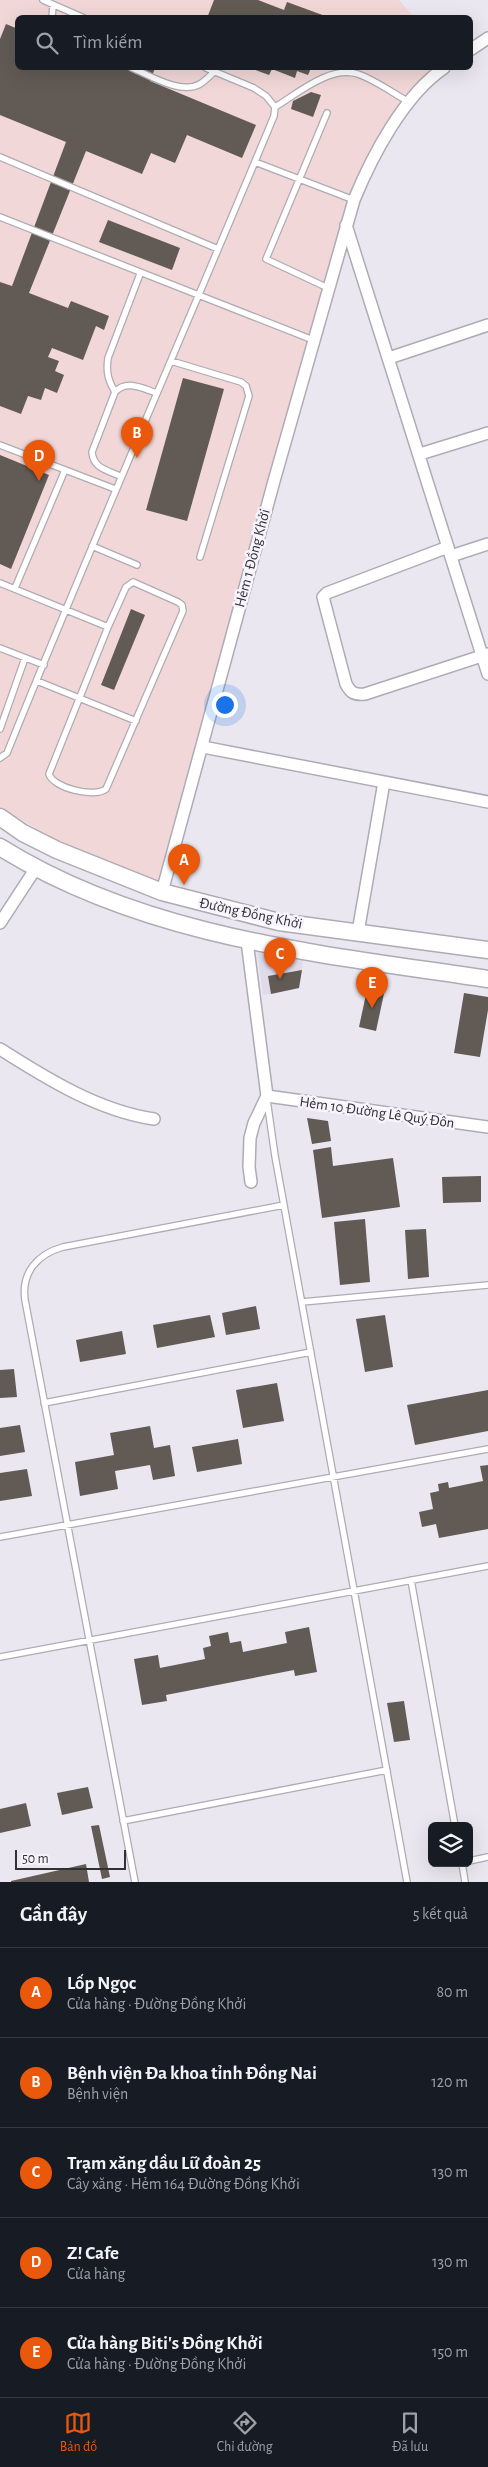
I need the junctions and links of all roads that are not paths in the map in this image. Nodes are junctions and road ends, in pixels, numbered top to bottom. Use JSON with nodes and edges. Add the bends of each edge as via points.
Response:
{"nodes":[{"id":1,"x":43,"y":0,"type":"edge"},
{"id":2,"x":53,"y":5,"type":"junction"},
{"id":3,"x":52,"y":15,"type":"edge"},
{"id":4,"x":77,"y":15,"type":"edge"},
{"id":5,"x":488,"y":38,"type":"edge"},
{"id":6,"x":473,"y":48,"type":"edge"},
{"id":7,"x":137,"y":70,"type":"edge"},
{"id":8,"x":212,"y":70,"type":"edge"},
{"id":9,"x":441,"y":70,"type":"edge"},
{"id":10,"x":215,"y":71,"type":"junction"},
{"id":11,"x":409,"y":102,"type":"junction"},
{"id":12,"x":275,"y":107,"type":"junction"},
{"id":13,"x":326,"y":112,"type":"dead end"},
{"id":14,"x":0,"y":157,"type":"edge"},
{"id":15,"x":255,"y":162,"type":"junction"},
{"id":16,"x":298,"y":180,"type":"junction"},
{"id":17,"x":354,"y":200,"type":"junction"},
{"id":18,"x":0,"y":217,"type":"edge"},
{"id":19,"x":346,"y":225,"type":"junction"},
{"id":20,"x":218,"y":249,"type":"junction"},
{"id":21,"x":140,"y":274,"type":"junction"},
{"id":22,"x":328,"y":288,"type":"junction"},
{"id":23,"x":199,"y":297,"type":"junction"},
{"id":24,"x":488,"y":325,"type":"edge"},
{"id":25,"x":313,"y":340,"type":"junction"},
{"id":26,"x":389,"y":358,"type":"junction"},
{"id":27,"x":171,"y":362,"type":"junction"},
{"id":28,"x":115,"y":392,"type":"junction"},
{"id":29,"x":157,"y":393,"type":"junction"},
{"id":30,"x":488,"y":433,"type":"edge"},
{"id":31,"x":0,"y":445,"type":"edge"},
{"id":32,"x":420,"y":454,"type":"junction"},
{"id":33,"x":65,"y":470,"type":"junction"},
{"id":34,"x":120,"y":476,"type":"junction"},
{"id":35,"x":115,"y":490,"type":"junction"},
{"id":36,"x":488,"y":544,"type":"edge"},
{"id":37,"x":92,"y":546,"type":"junction"},
{"id":38,"x":450,"y":552,"type":"junction"},
{"id":39,"x":200,"y":557,"type":"dead end"},
{"id":40,"x":137,"y":565,"type":"dead end"},
{"id":41,"x":0,"y":583,"type":"edge"},
{"id":42,"x":15,"y":588,"type":"junction"},
{"id":43,"x":66,"y":612,"type":"junction"},
{"id":44,"x":108,"y":627,"type":"junction"},
{"id":45,"x":0,"y":648,"type":"edge"},
{"id":46,"x":485,"y":655,"type":"edge"},
{"id":47,"x":25,"y":658,"type":"junction"},
{"id":48,"x":44,"y":665,"type":"junction"},
{"id":49,"x":488,"y":674,"type":"edge"},
{"id":50,"x":37,"y":681,"type":"junction"},
{"id":51,"x":79,"y":698,"type":"junction"},
{"id":52,"x":136,"y":721,"type":"junction"},
{"id":53,"x":0,"y":729,"type":"edge"},
{"id":54,"x":203,"y":747,"type":"junction"},
{"id":55,"x":0,"y":758,"type":"edge"},
{"id":56,"x":384,"y":782,"type":"junction"},
{"id":57,"x":488,"y":802,"type":"edge"},
{"id":58,"x":0,"y":817,"type":"edge"},
{"id":59,"x":0,"y":847,"type":"edge"},
{"id":60,"x":36,"y":868,"type":"junction"},
{"id":61,"x":162,"y":892,"type":"junction"},
{"id":62,"x":251,"y":915,"type":"junction"},
{"id":63,"x":0,"y":923,"type":"edge"},
{"id":64,"x":358,"y":932,"type":"junction"},
{"id":65,"x":248,"y":941,"type":"junction"},
{"id":66,"x":488,"y":950,"type":"edge"},
{"id":67,"x":488,"y":979,"type":"edge"},
{"id":68,"x":0,"y":1049,"type":"edge"},
{"id":69,"x":267,"y":1096,"type":"junction"},
{"id":70,"x":154,"y":1119,"type":"dead end"},
{"id":71,"x":488,"y":1128,"type":"edge"},
{"id":72,"x":251,"y":1182,"type":"dead end"},
{"id":73,"x":284,"y":1205,"type":"junction"},
{"id":74,"x":488,"y":1285,"type":"edge"},
{"id":75,"x":302,"y":1302,"type":"junction"},
{"id":76,"x":311,"y":1352,"type":"junction"},
{"id":77,"x":44,"y":1403,"type":"junction"},
{"id":78,"x":488,"y":1449,"type":"edge"},
{"id":79,"x":334,"y":1477,"type":"junction"},
{"id":80,"x":67,"y":1525,"type":"junction"},
{"id":81,"x":0,"y":1537,"type":"edge"},
{"id":82,"x":488,"y":1566,"type":"edge"},
{"id":83,"x":411,"y":1580,"type":"junction"},
{"id":84,"x":354,"y":1591,"type":"junction"},
{"id":85,"x":89,"y":1640,"type":"junction"},
{"id":86,"x":0,"y":1657,"type":"edge"},
{"id":87,"x":387,"y":1770,"type":"junction"},
{"id":88,"x":123,"y":1821,"type":"junction"},
{"id":89,"x":454,"y":1822,"type":"edge"},
{"id":90,"x":488,"y":1857,"type":"edge"},
{"id":91,"x":473,"y":1860,"type":"edge"},
{"id":92,"x":463,"y":1867,"type":"edge"},
{"id":93,"x":135,"y":1882,"type":"edge"},
{"id":94,"x":407,"y":1882,"type":"edge"},
{"id":95,"x":466,"y":1882,"type":"edge"}],
"edges":[{"from":1,"to":2,"type":"lane"},
{"from":2,"to":3,"type":"lane"},
{"from":2,"to":4,"type":"lane"},
{"from":5,"to":6,"type":"street"},
{"from":7,"to":10,"type":"lane","via":[[188,87],[199,85]]},
{"from":8,"to":10,"type":"lane"},
{"from":9,"to":11,"type":"street","name":"Hẻm 1 Đồng Khởi","via":[[426,81]]},
{"from":10,"to":12,"type":"lane","via":[[266,96]]},
{"from":11,"to":12,"type":"lane","via":[[358,74],[345,72],[329,75]]},
{"from":11,"to":17,"type":"street","name":"Hẻm 1 Đồng Khởi","via":[[365,174]]},
{"from":12,"to":15,"type":"lane"},
{"from":13,"to":16,"type":"lane"},
{"from":14,"to":20,"type":"lane"},
{"from":15,"to":16,"type":"lane"},
{"from":15,"to":20,"type":"lane"},
{"from":16,"to":17,"type":"lane"},
{"from":16,"to":22,"type":"lane","via":[[266,259]]},
{"from":17,"to":19,"type":"street","name":"Hẻm 1 Đồng Khởi"},
{"from":18,"to":21,"type":"lane"},
{"from":19,"to":22,"type":"street","name":"Hẻm 1 Đồng Khởi"},
{"from":19,"to":26,"type":"street"},
{"from":20,"to":23,"type":"lane"},
{"from":21,"to":23,"type":"lane"},
{"from":21,"to":28,"type":"lane","via":[[108,358],[109,382]]},
{"from":22,"to":25,"type":"street","name":"Hẻm 1 Đồng Khởi"},
{"from":23,"to":25,"type":"lane"},
{"from":23,"to":27,"type":"lane"},
{"from":24,"to":26,"type":"street"},
{"from":25,"to":54,"type":"street","name":"Hẻm 1 Đồng Khởi","via":[[220,673]]},
{"from":26,"to":32,"type":"street"},
{"from":27,"to":29,"type":"lane"},
{"from":27,"to":39,"type":"lane","via":[[241,382],[249,396]]},
{"from":28,"to":29,"type":"lane","via":[[129,385]]},
{"from":28,"to":34,"type":"lane","via":[[92,452],[92,460]]},
{"from":29,"to":34,"type":"lane"},
{"from":30,"to":32,"type":"street"},
{"from":31,"to":33,"type":"lane"},
{"from":32,"to":38,"type":"street"},
{"from":33,"to":35,"type":"lane"},
{"from":33,"to":42,"type":"lane"},
{"from":34,"to":35,"type":"lane"},
{"from":35,"to":37,"type":"lane"},
{"from":36,"to":38,"type":"street"},
{"from":37,"to":40,"type":"lane"},
{"from":37,"to":43,"type":"lane"},
{"from":38,"to":46,"type":"street"},
{"from":38,"to":46,"type":"street","via":[[327,592],[323,597],[346,684],[350,692],[365,694]]},
{"from":41,"to":42,"type":"lane"},
{"from":42,"to":43,"type":"lane"},
{"from":43,"to":44,"type":"lane"},
{"from":43,"to":48,"type":"lane"},
{"from":44,"to":51,"type":"lane"},
{"from":44,"to":52,"type":"lane","via":[[126,587],[133,582],[182,605],[183,611]]},
{"from":45,"to":47,"type":"lane"},
{"from":46,"to":49,"type":"street"},
{"from":47,"to":48,"type":"lane"},
{"from":47,"to":53,"type":"lane"},
{"from":48,"to":50,"type":"lane"},
{"from":50,"to":51,"type":"lane"},
{"from":50,"to":55,"type":"lane","via":[[8,753]]},
{"from":51,"to":52,"type":"lane"},
{"from":51,"to":52,"type":"lane","via":[[51,767],[49,774],[54,782],[81,792],[100,793],[106,789]]},
{"from":54,"to":56,"type":"street"},
{"from":54,"to":61,"type":"street","name":"Hẻm 1 Đồng Khởi"},
{"from":56,"to":57,"type":"street"},
{"from":56,"to":64,"type":"street"},
{"from":58,"to":61,"type":"main road","name":"Đường Đồng Khởi","via":[[57,850]]},
{"from":59,"to":60,"type":"main road","name":"Đường Đồng Khởi"},
{"from":60,"to":63,"type":"street"},
{"from":60,"to":65,"type":"main road","name":"Đường Đồng Khởi","via":[[161,918]]},
{"from":61,"to":62,"type":"main road","name":"Đường Đồng Khởi"},
{"from":62,"to":64,"type":"main road","name":"Đường Đồng Khởi","via":[[279,922]]},
{"from":62,"to":65,"type":"main road"},
{"from":64,"to":66,"type":"main road","name":"Đường Đồng Khởi"},
{"from":65,"to":67,"type":"main road","name":"Đường Đồng Khởi"},
{"from":65,"to":69,"type":"street"},
{"from":68,"to":70,"type":"street","via":[[40,1074],[94,1100],[135,1116]]},
{"from":69,"to":71,"type":"street","name":"Hẻm 10 Đường Lê Quý Đôn"},
{"from":69,"to":72,"type":"street","via":[[250,1138]]},
{"from":69,"to":73,"type":"lane"},
{"from":73,"to":75,"type":"lane"},
{"from":73,"to":77,"type":"lane","via":[[63,1247],[37,1260],[27,1274],[24,1291]]},
{"from":74,"to":75,"type":"lane"},
{"from":75,"to":76,"type":"lane"},
{"from":76,"to":77,"type":"lane"},
{"from":76,"to":79,"type":"lane"},
{"from":77,"to":80,"type":"lane"},
{"from":78,"to":79,"type":"lane"},
{"from":79,"to":80,"type":"lane"},
{"from":79,"to":84,"type":"lane"},
{"from":80,"to":81,"type":"lane"},
{"from":80,"to":85,"type":"lane"},
{"from":82,"to":83,"type":"lane"},
{"from":83,"to":84,"type":"lane"},
{"from":83,"to":89,"type":"lane"},
{"from":84,"to":85,"type":"lane"},
{"from":84,"to":87,"type":"lane"},
{"from":85,"to":86,"type":"lane"},
{"from":85,"to":88,"type":"lane"},
{"from":87,"to":88,"type":"lane"},
{"from":87,"to":94,"type":"lane"},
{"from":88,"to":93,"type":"lane"},
{"from":90,"to":91,"type":"lane"},
{"from":92,"to":95,"type":"lane"}]}
